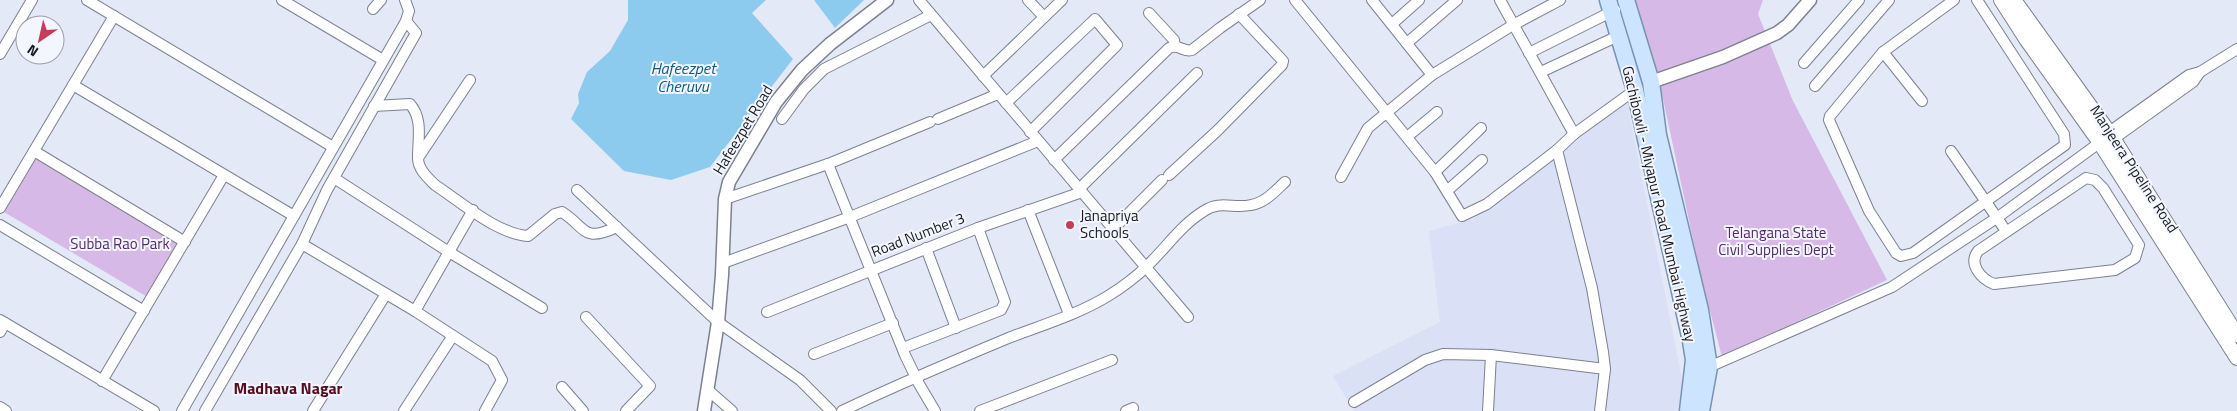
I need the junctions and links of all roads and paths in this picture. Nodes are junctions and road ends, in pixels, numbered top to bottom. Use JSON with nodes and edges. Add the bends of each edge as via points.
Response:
{"nodes":[{"id":1,"x":32,"y":0,"type":"edge"},
{"id":2,"x":87,"y":0,"type":"edge"},
{"id":3,"x":282,"y":0,"type":"edge"},
{"id":4,"x":381,"y":0,"type":"edge"},
{"id":5,"x":405,"y":0,"type":"edge"},
{"id":6,"x":887,"y":0,"type":"edge"},
{"id":7,"x":919,"y":0,"type":"edge"},
{"id":8,"x":1028,"y":0,"type":"edge"},
{"id":9,"x":1062,"y":0,"type":"edge"},
{"id":10,"x":1295,"y":0,"type":"edge"},
{"id":11,"x":1372,"y":0,"type":"edge"},
{"id":12,"x":1419,"y":0,"type":"edge"},
{"id":13,"x":1457,"y":0,"type":"edge"},
{"id":14,"x":1500,"y":0,"type":"edge"},
{"id":15,"x":1560,"y":0,"type":"edge"},
{"id":16,"x":1810,"y":0,"type":"edge"},
{"id":17,"x":1859,"y":0,"type":"edge"},
{"id":18,"x":1889,"y":0,"type":"edge"},
{"id":19,"x":1954,"y":0,"type":"edge"},
{"id":20,"x":1977,"y":0,"type":"edge"},
{"id":21,"x":2001,"y":0,"type":"edge"},
{"id":22,"x":2014,"y":0,"type":"edge"},
{"id":23,"x":1254,"y":2,"type":"edge"},
{"id":24,"x":1626,"y":3,"type":"edge"},
{"id":25,"x":1609,"y":6,"type":"edge"},
{"id":26,"x":373,"y":9,"type":"dead end"},
{"id":27,"x":1149,"y":13,"type":"dead end"},
{"id":28,"x":1239,"y":14,"type":"junction"},
{"id":29,"x":931,"y":15,"type":"junction"},
{"id":30,"x":114,"y":16,"type":"junction"},
{"id":31,"x":1044,"y":17,"type":"junction"},
{"id":32,"x":2021,"y":19,"type":"junction"},
{"id":33,"x":406,"y":21,"type":"junction"},
{"id":34,"x":1392,"y":24,"type":"junction"},
{"id":35,"x":1513,"y":25,"type":"junction"},
{"id":36,"x":1618,"y":36,"type":"junction"},
{"id":37,"x":1407,"y":43,"type":"junction"},
{"id":38,"x":1176,"y":46,"type":"junction"},
{"id":39,"x":2237,"y":48,"type":"edge"},
{"id":40,"x":1883,"y":52,"type":"junction"},
{"id":41,"x":1529,"y":53,"type":"junction"},
{"id":42,"x":0,"y":54,"type":"edge"},
{"id":43,"x":383,"y":60,"type":"junction"},
{"id":44,"x":1804,"y":63,"type":"dead end"},
{"id":45,"x":1541,"y":72,"type":"junction"},
{"id":46,"x":1197,"y":73,"type":"dead end"},
{"id":47,"x":1432,"y":75,"type":"junction"},
{"id":48,"x":983,"y":76,"type":"junction"},
{"id":49,"x":470,"y":80,"type":"dead end"},
{"id":50,"x":1651,"y":82,"type":"junction"},
{"id":51,"x":73,"y":85,"type":"junction"},
{"id":52,"x":1814,"y":86,"type":"dead end"},
{"id":53,"x":1635,"y":90,"type":"junction"},
{"id":54,"x":998,"y":94,"type":"junction"},
{"id":55,"x":1922,"y":101,"type":"dead end"},
{"id":56,"x":1006,"y":103,"type":"junction"},
{"id":57,"x":374,"y":106,"type":"junction"},
{"id":58,"x":1387,"y":111,"type":"junction"},
{"id":59,"x":1437,"y":112,"type":"dead end"},
{"id":60,"x":782,"y":119,"type":"dead end"},
{"id":61,"x":1480,"y":128,"type":"dead end"},
{"id":62,"x":1030,"y":132,"type":"junction"},
{"id":63,"x":1574,"y":134,"type":"junction"},
{"id":64,"x":1407,"y":137,"type":"junction"},
{"id":65,"x":1038,"y":141,"type":"junction"},
{"id":66,"x":2103,"y":141,"type":"junction"},
{"id":67,"x":335,"y":144,"type":"junction"},
{"id":68,"x":349,"y":150,"type":"junction"},
{"id":69,"x":1558,"y":150,"type":"junction"},
{"id":70,"x":34,"y":151,"type":"junction"},
{"id":71,"x":1952,"y":151,"type":"dead end"},
{"id":72,"x":418,"y":158,"type":"junction"},
{"id":73,"x":1657,"y":159,"type":"junction"},
{"id":74,"x":1054,"y":160,"type":"junction"},
{"id":75,"x":1482,"y":160,"type":"dead end"},
{"id":76,"x":828,"y":164,"type":"junction"},
{"id":77,"x":1435,"y":172,"type":"junction"},
{"id":78,"x":224,"y":175,"type":"junction"},
{"id":79,"x":1341,"y":177,"type":"dead end"},
{"id":80,"x":334,"y":178,"type":"junction"},
{"id":81,"x":1285,"y":182,"type":"dead end"},
{"id":82,"x":577,"y":190,"type":"dead end"},
{"id":83,"x":1080,"y":190,"type":"junction"},
{"id":84,"x":1448,"y":190,"type":"junction"},
{"id":85,"x":725,"y":199,"type":"junction"},
{"id":86,"x":1987,"y":201,"type":"junction"},
{"id":87,"x":0,"y":208,"type":"edge"},
{"id":88,"x":473,"y":210,"type":"junction"},
{"id":89,"x":1028,"y":210,"type":"junction"},
{"id":90,"x":294,"y":216,"type":"junction"},
{"id":91,"x":850,"y":217,"type":"junction"},
{"id":92,"x":1998,"y":217,"type":"junction"},
{"id":93,"x":0,"y":225,"type":"edge"},
{"id":94,"x":617,"y":227,"type":"junction"},
{"id":95,"x":978,"y":228,"type":"junction"},
{"id":96,"x":1113,"y":229,"type":"junction"},
{"id":97,"x":2006,"y":231,"type":"junction"},
{"id":98,"x":185,"y":242,"type":"junction"},
{"id":99,"x":302,"y":244,"type":"junction"},
{"id":100,"x":926,"y":248,"type":"junction"},
{"id":101,"x":449,"y":252,"type":"junction"},
{"id":102,"x":723,"y":263,"type":"junction"},
{"id":103,"x":1146,"y":268,"type":"junction"},
{"id":104,"x":872,"y":269,"type":"junction"},
{"id":105,"x":386,"y":294,"type":"junction"},
{"id":106,"x":542,"y":308,"type":"dead end"},
{"id":107,"x":144,"y":311,"type":"junction"},
{"id":108,"x":415,"y":311,"type":"junction"},
{"id":109,"x":767,"y":312,"type":"dead end"},
{"id":110,"x":1068,"y":314,"type":"junction"},
{"id":111,"x":586,"y":317,"type":"dead end"},
{"id":112,"x":1188,"y":317,"type":"dead end"},
{"id":113,"x":718,"y":322,"type":"junction"},
{"id":114,"x":893,"y":323,"type":"junction"},
{"id":115,"x":2,"y":325,"type":"edge"},
{"id":116,"x":956,"y":328,"type":"junction"},
{"id":117,"x":2237,"y":335,"type":"edge"},
{"id":118,"x":452,"y":337,"type":"junction"},
{"id":119,"x":903,"y":348,"type":"junction"},
{"id":120,"x":814,"y":354,"type":"dead end"},
{"id":121,"x":1491,"y":355,"type":"junction"},
{"id":122,"x":2237,"y":358,"type":"edge"},
{"id":123,"x":1112,"y":360,"type":"dead end"},
{"id":124,"x":1709,"y":367,"type":"junction"},
{"id":125,"x":1605,"y":369,"type":"junction"},
{"id":126,"x":915,"y":376,"type":"junction"},
{"id":127,"x":102,"y":381,"type":"junction"},
{"id":128,"x":562,"y":387,"type":"dead end"},
{"id":129,"x":708,"y":390,"type":"junction"},
{"id":130,"x":1354,"y":402,"type":"dead end"},
{"id":131,"x":0,"y":407,"type":"edge"},
{"id":132,"x":6,"y":411,"type":"edge"},
{"id":133,"x":154,"y":411,"type":"edge"},
{"id":134,"x":182,"y":411,"type":"edge"},
{"id":135,"x":205,"y":411,"type":"edge"},
{"id":136,"x":313,"y":411,"type":"edge"},
{"id":137,"x":404,"y":411,"type":"edge"},
{"id":138,"x":485,"y":411,"type":"edge"},
{"id":139,"x":583,"y":411,"type":"edge"},
{"id":140,"x":626,"y":411,"type":"edge"},
{"id":141,"x":704,"y":411,"type":"edge"},
{"id":142,"x":732,"y":411,"type":"edge"},
{"id":143,"x":831,"y":411,"type":"edge"},
{"id":144,"x":842,"y":411,"type":"edge"},
{"id":145,"x":935,"y":411,"type":"edge"},
{"id":146,"x":980,"y":411,"type":"edge"},
{"id":147,"x":1488,"y":411,"type":"edge"},
{"id":148,"x":1600,"y":411,"type":"edge"},
{"id":149,"x":1688,"y":411,"type":"edge"},
{"id":150,"x":1702,"y":411,"type":"edge"}],
"edges":[{"from":1,"to":42,"type":"street"},
{"from":2,"to":30,"type":"street"},
{"from":3,"to":43,"type":"street"},
{"from":4,"to":26,"type":"street"},
{"from":5,"to":33,"type":"street","via":[[409,11]]},
{"from":6,"to":85,"type":"street","name":"Hafeezpet Road","via":[[802,70],[776,102],[756,135],[729,182]]},
{"from":7,"to":29,"type":"street"},
{"from":8,"to":31,"type":"street"},
{"from":9,"to":31,"type":"street"},
{"from":10,"to":58,"type":"street"},
{"from":11,"to":34,"type":"street"},
{"from":12,"to":34,"type":"street"},
{"from":13,"to":37,"type":"street"},
{"from":14,"to":35,"type":"street"},
{"from":15,"to":35,"type":"street"},
{"from":16,"to":50,"type":"street","via":[[1777,33],[1723,57]]},
{"from":17,"to":44,"type":"street"},
{"from":18,"to":52,"type":"street"},
{"from":19,"to":40,"type":"street"},
{"from":20,"to":86,"type":"street","via":[[2066,140],[2063,149]]},
{"from":21,"to":32,"type":"main road","name":"Manjeera Pipeline Road"},
{"from":22,"to":32,"type":"main road","name":"Manjeera Pipeline Road"},
{"from":23,"to":28,"type":"street"},
{"from":24,"to":25,"type":"street"},
{"from":24,"to":50,"type":"main road"},
{"from":25,"to":36,"type":"main road","name":"Gachibowli - Miyapur Road Mumbai Highway"},
{"from":25,"to":41,"type":"street"},
{"from":27,"to":38,"type":"street"},
{"from":28,"to":38,"type":"street","via":[[1190,51]]},
{"from":28,"to":96,"type":"street","via":[[1283,61],[1282,65]]},
{"from":29,"to":48,"type":"street"},
{"from":29,"to":60,"type":"street","via":[[824,69]]},
{"from":30,"to":51,"type":"street"},
{"from":30,"to":67,"type":"street"},
{"from":31,"to":48,"type":"street"},
{"from":32,"to":66,"type":"main road","name":"Manjeera Pipeline Road","via":[[2026,39]]},
{"from":33,"to":43,"type":"street"},
{"from":33,"to":57,"type":"street","via":[[416,33]]},
{"from":34,"to":37,"type":"street"},
{"from":35,"to":41,"type":"street"},
{"from":35,"to":47,"type":"street"},
{"from":36,"to":45,"type":"street"},
{"from":36,"to":53,"type":"main road","name":"Gachibowli - Miyapur Road Mumbai Highway"},
{"from":37,"to":47,"type":"street"},
{"from":38,"to":74,"type":"street","via":[[1169,48]]},
{"from":39,"to":66,"type":"street","via":[[2200,72],[2189,75]]},
{"from":40,"to":55,"type":"street"},
{"from":40,"to":86,"type":"street","via":[[1832,112],[1829,120],[1869,211],[1896,253],[1901,256],[1913,253]]},
{"from":41,"to":45,"type":"street"},
{"from":43,"to":67,"type":"street"},
{"from":45,"to":63,"type":"street"},
{"from":46,"to":83,"type":"street"},
{"from":47,"to":58,"type":"street"},
{"from":48,"to":54,"type":"street"},
{"from":49,"to":72,"type":"street"},
{"from":50,"to":73,"type":"main road"},
{"from":51,"to":70,"type":"street"},
{"from":51,"to":78,"type":"street"},
{"from":53,"to":63,"type":"street"},
{"from":53,"to":73,"type":"main road","name":"Gachibowli - Miyapur Road Mumbai Highway"},
{"from":54,"to":56,"type":"street"},
{"from":54,"to":76,"type":"street"},
{"from":56,"to":62,"type":"street"},
{"from":56,"to":62,"type":"street","via":[[1095,20],[1117,45]]},
{"from":57,"to":68,"type":"street"},
{"from":57,"to":72,"type":"street","via":[[410,104],[417,112]]},
{"from":58,"to":64,"type":"street"},
{"from":58,"to":79,"type":"street","via":[[1368,128]]},
{"from":59,"to":64,"type":"street"},
{"from":61,"to":77,"type":"street"},
{"from":62,"to":65,"type":"street"},
{"from":63,"to":69,"type":"street"},
{"from":64,"to":77,"type":"street"},
{"from":65,"to":74,"type":"street"},
{"from":65,"to":91,"type":"street"},
{"from":66,"to":92,"type":"street"},
{"from":66,"to":117,"type":"main road","name":"Manjeera Pipeline Road"},
{"from":66,"to":122,"type":"main road","name":"Manjeera Pipeline Road"},
{"from":67,"to":68,"type":"street"},
{"from":67,"to":90,"type":"street"},
{"from":68,"to":80,"type":"street"},
{"from":69,"to":84,"type":"street","via":[[1487,204],[1468,214],[1462,216]]},
{"from":69,"to":125,"type":"street","via":[[1592,288]]},
{"from":70,"to":87,"type":"street"},
{"from":70,"to":98,"type":"street"},
{"from":71,"to":86,"type":"street"},
{"from":72,"to":88,"type":"street","via":[[418,165],[436,185]]},
{"from":73,"to":124,"type":"main road","via":[[1700,310]]},
{"from":73,"to":149,"type":"main road","name":"Gachibowli - Miyapur Road Mumbai Highway","via":[[1694,360]]},
{"from":74,"to":83,"type":"street"},
{"from":75,"to":84,"type":"street"},
{"from":76,"to":85,"type":"street"},
{"from":76,"to":91,"type":"street"},
{"from":77,"to":84,"type":"street"},
{"from":78,"to":90,"type":"street"},
{"from":78,"to":98,"type":"street"},
{"from":80,"to":99,"type":"street"},
{"from":80,"to":101,"type":"street"},
{"from":81,"to":103,"type":"street","via":[[1264,200],[1252,205],[1223,203],[1208,208],[1187,223]]},
{"from":82,"to":94,"type":"street"},
{"from":83,"to":89,"type":"street","name":"Road Number 3"},
{"from":83,"to":96,"type":"street"},
{"from":85,"to":102,"type":"street","name":"Hafeezpet Road"},
{"from":86,"to":92,"type":"street"},
{"from":88,"to":94,"type":"street","via":[[503,230],[517,235],[528,236],[562,212],[586,232],[596,235]]},
{"from":88,"to":101,"type":"street"},
{"from":89,"to":95,"type":"street","name":"Road Number 3"},
{"from":89,"to":110,"type":"street"},
{"from":90,"to":134,"type":"street"},
{"from":91,"to":102,"type":"street"},
{"from":91,"to":104,"type":"street"},
{"from":92,"to":97,"type":"street"},
{"from":92,"to":124,"type":"street","via":[[1892,287]]},
{"from":93,"to":107,"type":"street"},
{"from":94,"to":113,"type":"street"},
{"from":95,"to":100,"type":"street","name":"Road Number 3"},
{"from":95,"to":116,"type":"street","via":[[1005,302],[1004,308]]},
{"from":96,"to":103,"type":"street"},
{"from":97,"to":97,"type":"street","via":[[2090,178],[2103,188],[2139,245],[2135,258],[2115,270],[1994,284],[1982,276],[1973,263],[1973,257]]},
{"from":98,"to":107,"type":"street"},
{"from":99,"to":105,"type":"street"},
{"from":99,"to":135,"type":"street"},
{"from":100,"to":104,"type":"street","name":"Road Number 3"},
{"from":100,"to":116,"type":"street"},
{"from":101,"to":106,"type":"street"},
{"from":101,"to":108,"type":"street"},
{"from":102,"to":113,"type":"street","name":"Hafeezpet Road"},
{"from":103,"to":110,"type":"street","via":[[1107,297]]},
{"from":103,"to":112,"type":"street"},
{"from":104,"to":109,"type":"street","name":"Road Number 3"},
{"from":104,"to":114,"type":"street"},
{"from":105,"to":108,"type":"street"},
{"from":105,"to":136,"type":"street"},
{"from":107,"to":127,"type":"street"},
{"from":108,"to":118,"type":"street"},
{"from":110,"to":126,"type":"street"},
{"from":111,"to":140,"type":"street","via":[[650,386]]},
{"from":113,"to":129,"type":"street","name":"Hafeezpet Road"},
{"from":113,"to":143,"type":"street","via":[[800,380]]},
{"from":114,"to":119,"type":"street"},
{"from":114,"to":120,"type":"street"},
{"from":115,"to":127,"type":"street"},
{"from":116,"to":119,"type":"street"},
{"from":118,"to":137,"type":"street"},
{"from":118,"to":138,"type":"street","via":[[492,361],[498,369],[502,380]]},
{"from":119,"to":126,"type":"street"},
{"from":121,"to":125,"type":"street"},
{"from":121,"to":130,"type":"street","via":[[1443,354],[1425,360]]},
{"from":121,"to":147,"type":"street"},
{"from":123,"to":146,"type":"street"},
{"from":124,"to":150,"type":"main road"},
{"from":125,"to":148,"type":"street"},
{"from":126,"to":144,"type":"street"},
{"from":126,"to":145,"type":"street"},
{"from":127,"to":133,"type":"street"},
{"from":128,"to":139,"type":"street"},
{"from":129,"to":141,"type":"street","name":"Hafeezpet Road"},
{"from":129,"to":142,"type":"street"},
{"from":131,"to":132,"type":"street"}]}
